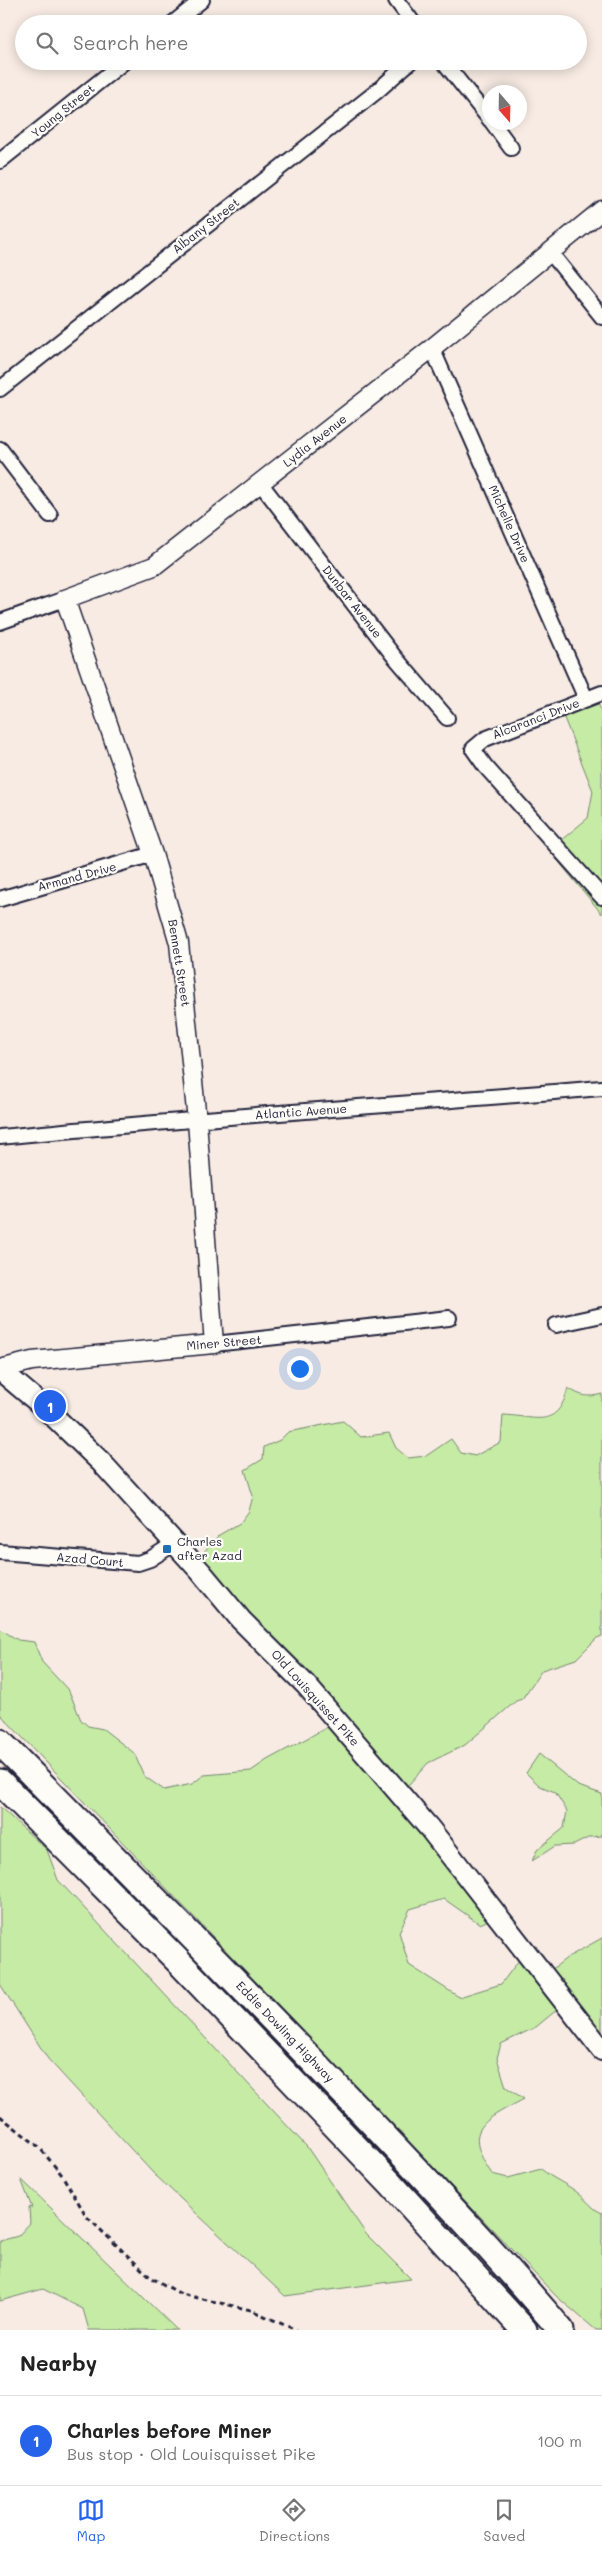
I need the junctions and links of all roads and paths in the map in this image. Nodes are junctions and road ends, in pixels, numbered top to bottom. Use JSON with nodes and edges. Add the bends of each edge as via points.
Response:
{"nodes":[{"id":1,"x":202,"y":0,"type":"edge"},
{"id":2,"x":396,"y":0,"type":"edge"},
{"id":3,"x":183,"y":15,"type":"edge"},
{"id":4,"x":407,"y":15,"type":"edge"},
{"id":5,"x":114,"y":70,"type":"edge"},
{"id":6,"x":401,"y":70,"type":"edge"},
{"id":7,"x":450,"y":70,"type":"edge"},
{"id":8,"x":482,"y":110,"type":"edge"},
{"id":9,"x":498,"y":130,"type":"edge"},
{"id":10,"x":511,"y":148,"type":"dead end"},
{"id":11,"x":0,"y":161,"type":"edge"},
{"id":12,"x":602,"y":210,"type":"edge"},
{"id":13,"x":550,"y":252,"type":"junction"},
{"id":14,"x":602,"y":318,"type":"edge"},
{"id":15,"x":432,"y":348,"type":"junction"},
{"id":16,"x":0,"y":389,"type":"edge"},
{"id":17,"x":0,"y":449,"type":"edge"},
{"id":18,"x":261,"y":484,"type":"junction"},
{"id":19,"x":50,"y":515,"type":"dead end"},
{"id":20,"x":65,"y":599,"type":"junction"},
{"id":21,"x":0,"y":622,"type":"edge"},
{"id":22,"x":602,"y":693,"type":"edge"},
{"id":23,"x":586,"y":699,"type":"junction"},
{"id":24,"x":447,"y":718,"type":"dead end"},
{"id":25,"x":153,"y":854,"type":"junction"},
{"id":26,"x":602,"y":897,"type":"edge"},
{"id":27,"x":0,"y":899,"type":"edge"},
{"id":28,"x":602,"y":1088,"type":"edge"},
{"id":29,"x":197,"y":1121,"type":"junction"},
{"id":30,"x":0,"y":1137,"type":"edge"},
{"id":31,"x":602,"y":1315,"type":"edge"},
{"id":32,"x":448,"y":1318,"type":"dead end"},
{"id":33,"x":556,"y":1325,"type":"dead end"},
{"id":34,"x":214,"y":1344,"type":"junction"},
{"id":35,"x":0,"y":1370,"type":"edge"},
{"id":36,"x":175,"y":1543,"type":"junction"},
{"id":37,"x":0,"y":1552,"type":"edge"},
{"id":38,"x":0,"y":1742,"type":"edge"},
{"id":39,"x":0,"y":1782,"type":"edge"},
{"id":40,"x":0,"y":1806,"type":"edge"},
{"id":41,"x":176,"y":1959,"type":"junction"},
{"id":42,"x":602,"y":2050,"type":"edge"},
{"id":43,"x":0,"y":2116,"type":"edge"},
{"id":44,"x":296,"y":2330,"type":"edge"},
{"id":45,"x":524,"y":2330,"type":"edge"},
{"id":46,"x":561,"y":2330,"type":"edge"}],
"edges":[{"from":1,"to":3,"type":"street"},
{"from":2,"to":4,"type":"street"},
{"from":5,"to":11,"type":"street","name":"Young Street"},
{"from":6,"to":16,"type":"street","name":"Albany Street"},
{"from":7,"to":8,"type":"street"},
{"from":9,"to":10,"type":"street"},
{"from":12,"to":13,"type":"street","name":"Lydia Avenue"},
{"from":13,"to":14,"type":"street"},
{"from":13,"to":15,"type":"street","name":"Lydia Avenue"},
{"from":15,"to":18,"type":"street","name":"Lydia Avenue"},
{"from":15,"to":23,"type":"street","name":"Michelle Drive"},
{"from":17,"to":19,"type":"street"},
{"from":18,"to":20,"type":"street","name":"Lydia Avenue","via":[[154,566]]},
{"from":18,"to":24,"type":"street","name":"Dunbar Avenue","via":[[393,655]]},
{"from":20,"to":21,"type":"street","name":"Lydia Avenue"},
{"from":20,"to":25,"type":"street","name":"Bennett Street"},
{"from":22,"to":23,"type":"street","name":"Alcaranci Drive"},
{"from":23,"to":26,"type":"street","name":"Alcaranci Drive","via":[[485,739],[473,749]]},
{"from":25,"to":27,"type":"street","name":"Armand Drive"},
{"from":25,"to":29,"type":"street","name":"Bennett Street","via":[[179,944]]},
{"from":28,"to":29,"type":"street","name":"Atlantic Avenue"},
{"from":29,"to":30,"type":"street","name":"Atlantic Avenue"},
{"from":29,"to":34,"type":"street","name":"Bennett Street"},
{"from":31,"to":33,"type":"street"},
{"from":32,"to":34,"type":"street","name":"Miner Street"},
{"from":34,"to":35,"type":"street","name":"Miner Street","via":[[32,1361]]},
{"from":35,"to":36,"type":"main road","name":"Old Louisquisset Pike","via":[[101,1462]]},
{"from":36,"to":37,"type":"street","name":"Azad Court","via":[[138,1563]]},
{"from":36,"to":42,"type":"main road","name":"Old Louisquisset Pike","via":[[241,1620],[306,1685],[430,1829]]},
{"from":38,"to":46,"type":"highway","name":"Eddie Dowling Highway","via":[[241,1986],[453,2210]]},
{"from":39,"to":41,"type":"highway"},
{"from":40,"to":41,"type":"highway","via":[[74,1875]]},
{"from":41,"to":45,"type":"highway","via":[[390,2183]]},
{"from":43,"to":44,"type":"path","via":[[39,2147],[62,2175],[86,2217],[150,2277],[181,2294],[251,2310]]}]}
